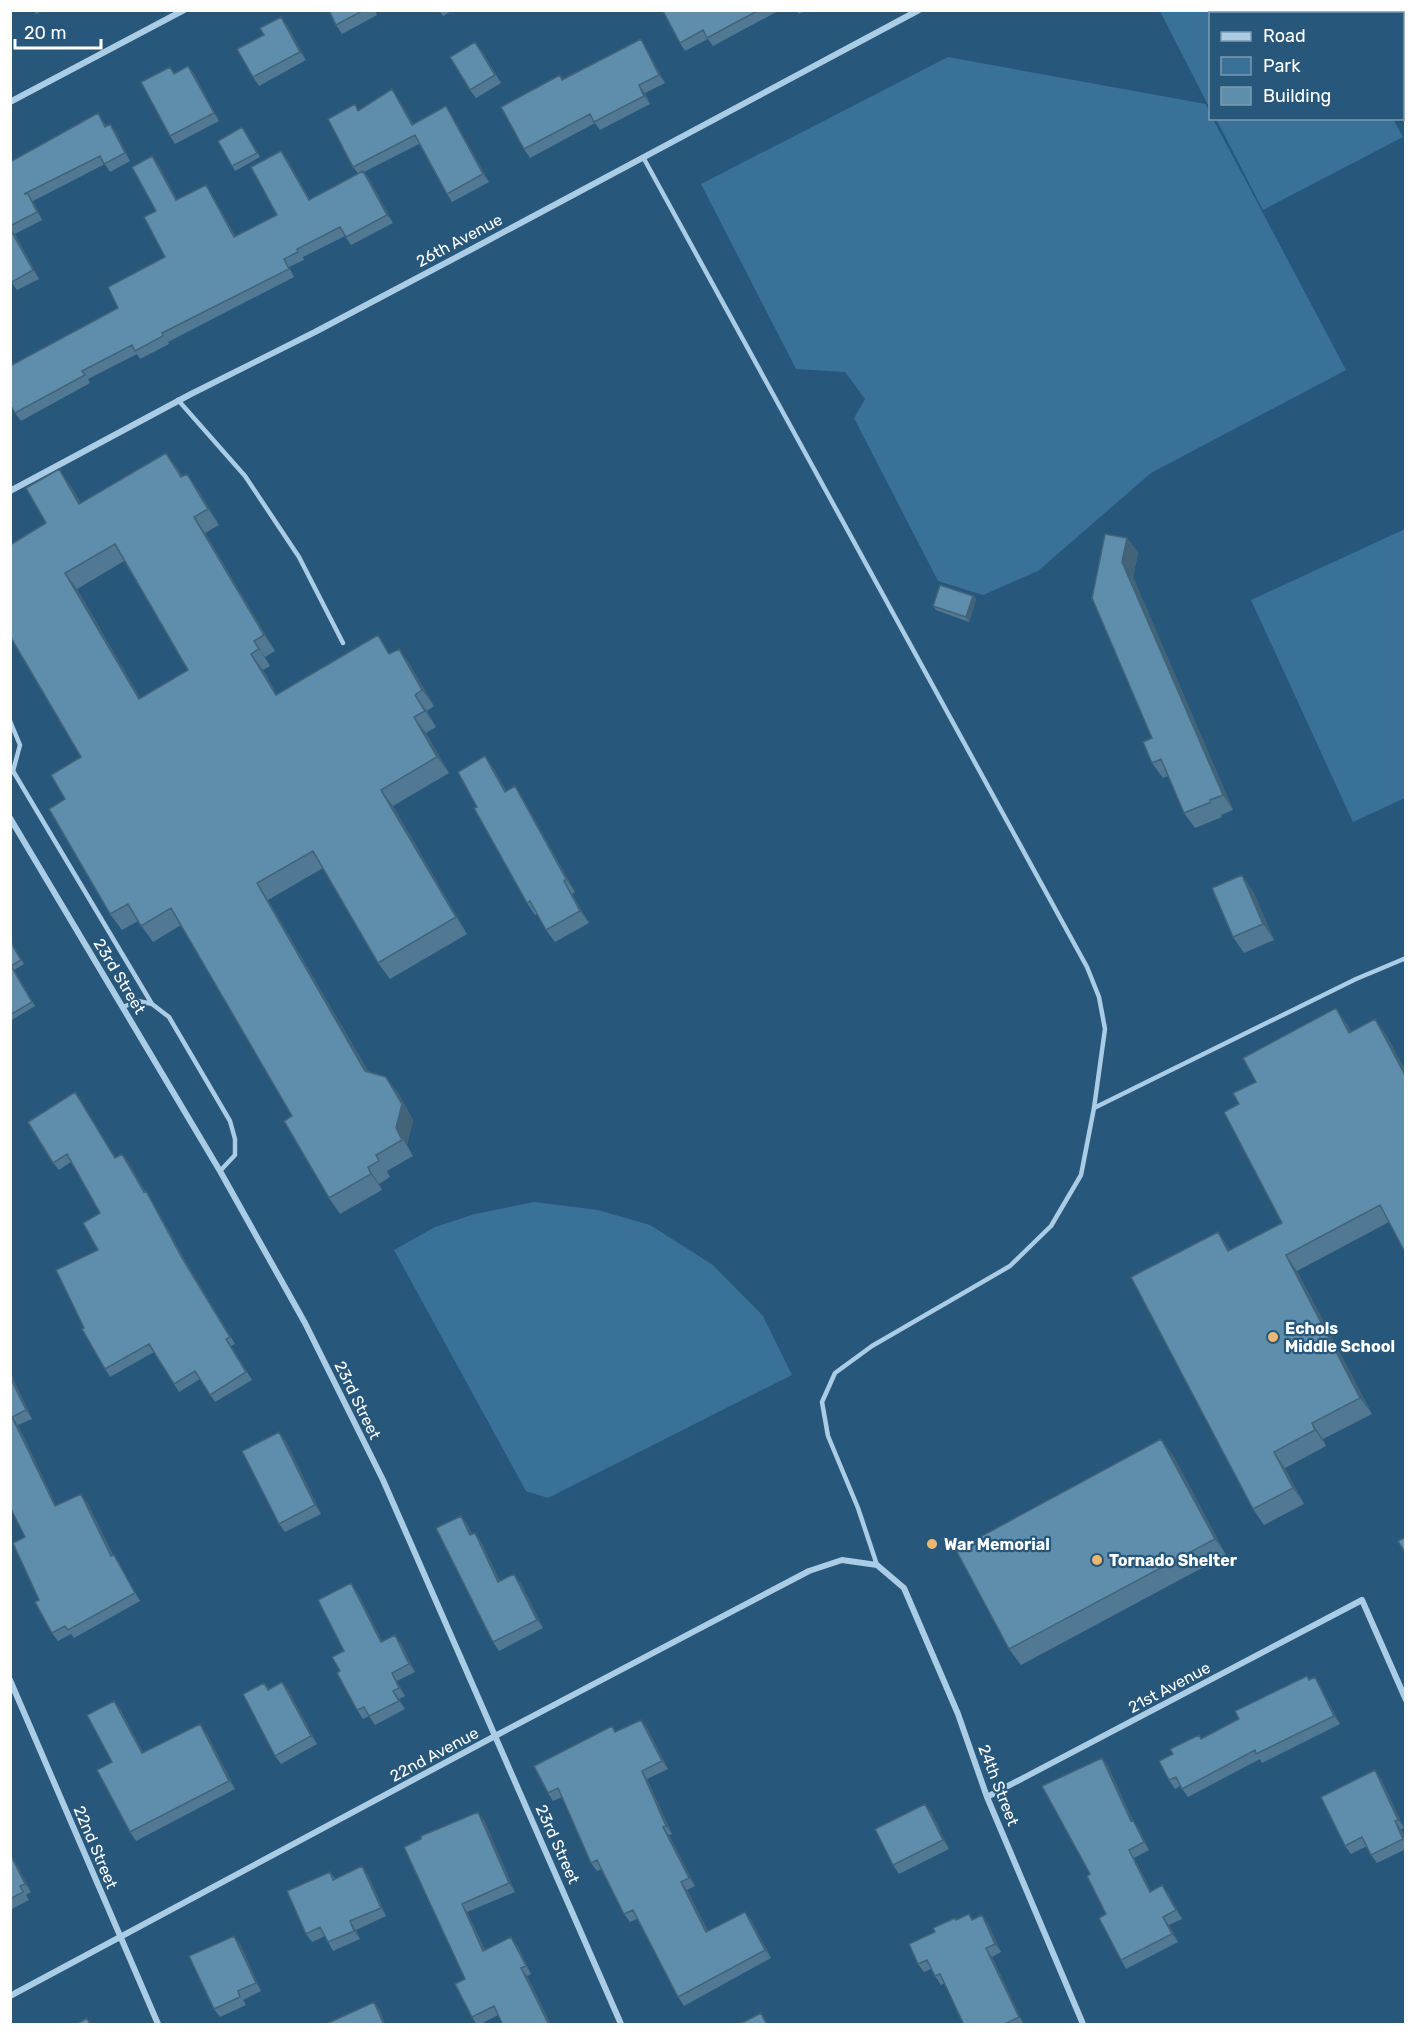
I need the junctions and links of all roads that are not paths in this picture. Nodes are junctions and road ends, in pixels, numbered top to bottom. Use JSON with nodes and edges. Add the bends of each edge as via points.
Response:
{"nodes":[{"id":1,"x":184,"y":10,"type":"edge"},
{"id":2,"x":919,"y":10,"type":"edge"},
{"id":3,"x":10,"y":102,"type":"edge"},
{"id":4,"x":643,"y":157,"type":"junction"},
{"id":5,"x":178,"y":400,"type":"junction"},
{"id":6,"x":10,"y":491,"type":"edge"},
{"id":7,"x":343,"y":643,"type":"dead end"},
{"id":8,"x":10,"y":721,"type":"edge"},
{"id":9,"x":12,"y":773,"type":"edge"},
{"id":10,"x":10,"y":818,"type":"edge"},
{"id":11,"x":1406,"y":958,"type":"edge"},
{"id":12,"x":152,"y":1004,"type":"junction"},
{"id":13,"x":123,"y":1007,"type":"junction"},
{"id":14,"x":1094,"y":1108,"type":"junction"},
{"id":15,"x":220,"y":1172,"type":"junction"},
{"id":16,"x":877,"y":1565,"type":"junction"},
{"id":17,"x":10,"y":1680,"type":"edge"},
{"id":18,"x":1406,"y":1700,"type":"edge"},
{"id":19,"x":495,"y":1737,"type":"junction"},
{"id":20,"x":987,"y":1797,"type":"junction"},
{"id":21,"x":120,"y":1938,"type":"junction"},
{"id":22,"x":10,"y":1996,"type":"edge"},
{"id":23,"x":158,"y":2025,"type":"edge"},
{"id":24,"x":621,"y":2025,"type":"edge"},
{"id":25,"x":1083,"y":2025,"type":"edge"}],
"edges":[{"from":1,"to":3,"type":"street"},
{"from":2,"to":4,"type":"street","name":"26th Avenue"},
{"from":4,"to":5,"type":"street","name":"26th Avenue","via":[[315,332]]},
{"from":4,"to":14,"type":"lane","via":[[1087,967],[1099,997],[1105,1029]]},
{"from":5,"to":6,"type":"street","name":"26th Avenue"},
{"from":5,"to":7,"type":"lane","via":[[245,476],[299,557]]},
{"from":8,"to":9,"type":"lane","via":[[20,745]]},
{"from":9,"to":12,"type":"lane"},
{"from":10,"to":13,"type":"street","name":"23rd Street"},
{"from":11,"to":14,"type":"lane"},
{"from":12,"to":13,"type":"lane","via":[[138,1001]]},
{"from":12,"to":15,"type":"lane","via":[[169,1017],[230,1121],[235,1155]]},
{"from":13,"to":15,"type":"street","name":"23rd Street"},
{"from":14,"to":16,"type":"lane","via":[[1081,1174],[1051,1226],[1010,1266],[872,1346],[835,1373],[822,1402],[828,1436]]},
{"from":15,"to":19,"type":"street","name":"23rd Street","via":[[305,1323],[378,1470]]},
{"from":16,"to":19,"type":"street","name":"22nd Avenue","via":[[842,1560],[809,1571]]},
{"from":16,"to":20,"type":"street","name":"24th Street","via":[[904,1588],[958,1714]]},
{"from":17,"to":21,"type":"street","name":"22nd Street"},
{"from":18,"to":20,"type":"street","name":"21st Avenue","via":[[1362,1600]]},
{"from":19,"to":21,"type":"street","name":"22nd Avenue"},
{"from":19,"to":24,"type":"street","name":"23rd Street"},
{"from":20,"to":25,"type":"street","name":"24th Street"},
{"from":21,"to":22,"type":"street","name":"22nd Avenue"},
{"from":21,"to":23,"type":"street","name":"22nd Street"}]}
